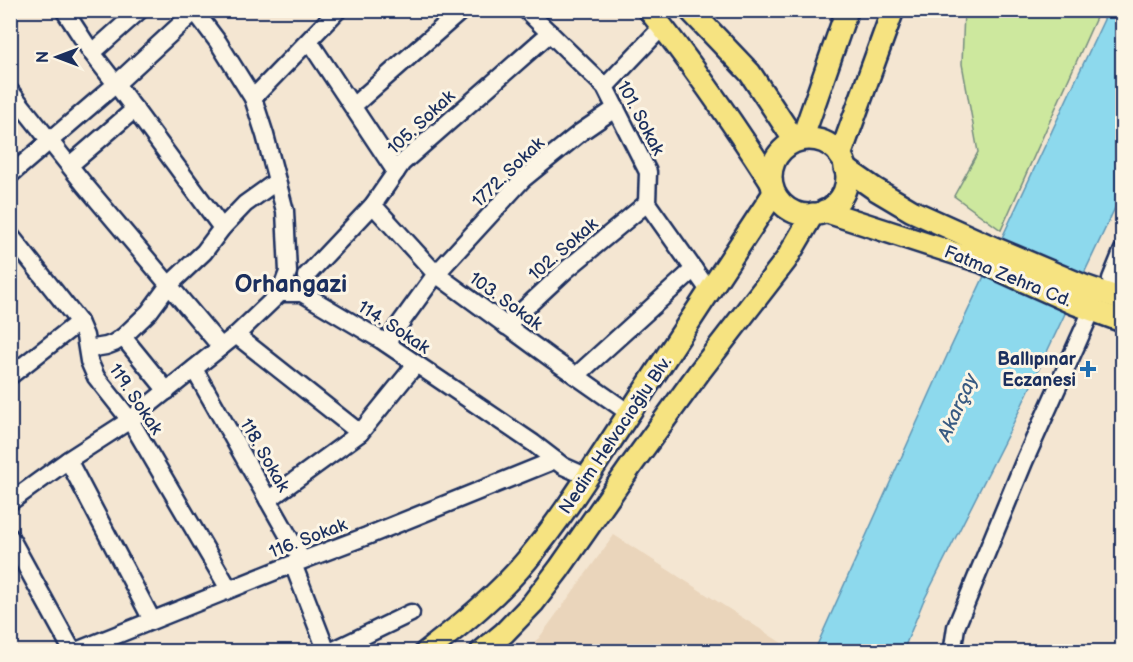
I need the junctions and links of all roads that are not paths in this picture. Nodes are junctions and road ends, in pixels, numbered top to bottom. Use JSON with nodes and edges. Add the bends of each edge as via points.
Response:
{"nodes":[{"id":1,"x":64,"y":10,"type":"edge"},
{"id":2,"x":140,"y":10,"type":"edge"},
{"id":3,"x":338,"y":10,"type":"edge"},
{"id":4,"x":462,"y":10,"type":"edge"},
{"id":5,"x":526,"y":10,"type":"edge"},
{"id":6,"x":649,"y":10,"type":"edge"},
{"id":7,"x":690,"y":10,"type":"edge"},
{"id":8,"x":893,"y":10,"type":"edge"},
{"id":9,"x":846,"y":11,"type":"edge"},
{"id":10,"x":201,"y":13,"type":"edge"},
{"id":11,"x":662,"y":27,"type":"junction"},
{"id":12,"x":550,"y":33,"type":"junction"},
{"id":13,"x":309,"y":41,"type":"junction"},
{"id":14,"x":92,"y":53,"type":"junction"},
{"id":15,"x":116,"y":84,"type":"junction"},
{"id":16,"x":605,"y":87,"type":"junction"},
{"id":17,"x":10,"y":91,"type":"edge"},
{"id":18,"x":253,"y":98,"type":"junction"},
{"id":19,"x":352,"y":106,"type":"junction"},
{"id":20,"x":616,"y":108,"type":"junction"},
{"id":21,"x":135,"y":109,"type":"junction"},
{"id":22,"x":799,"y":140,"type":"junction"},
{"id":23,"x":50,"y":141,"type":"junction"},
{"id":24,"x":843,"y":162,"type":"junction"},
{"id":25,"x":70,"y":165,"type":"junction"},
{"id":26,"x":396,"y":171,"type":"junction"},
{"id":27,"x":10,"y":175,"type":"edge"},
{"id":28,"x":277,"y":181,"type":"junction"},
{"id":29,"x":773,"y":187,"type":"junction"},
{"id":30,"x":647,"y":203,"type":"junction"},
{"id":31,"x":373,"y":205,"type":"junction"},
{"id":32,"x":819,"y":213,"type":"junction"},
{"id":33,"x":222,"y":228,"type":"junction"},
{"id":34,"x":10,"y":235,"type":"edge"},
{"id":35,"x":1122,"y":252,"type":"edge"},
{"id":36,"x":987,"y":254,"type":"junction"},
{"id":37,"x":694,"y":269,"type":"junction"},
{"id":38,"x":288,"y":272,"type":"junction"},
{"id":39,"x":436,"y":274,"type":"junction"},
{"id":40,"x":306,"y":276,"type":"junction"},
{"id":41,"x":1111,"y":279,"type":"dead end"},
{"id":42,"x":169,"y":285,"type":"junction"},
{"id":43,"x":280,"y":292,"type":"junction"},
{"id":44,"x":710,"y":292,"type":"junction"},
{"id":45,"x":302,"y":293,"type":"junction"},
{"id":46,"x":1083,"y":299,"type":"junction"},
{"id":47,"x":1122,"y":299,"type":"edge"},
{"id":48,"x":1122,"y":321,"type":"edge"},
{"id":49,"x":79,"y":322,"type":"junction"},
{"id":50,"x":506,"y":326,"type":"junction"},
{"id":51,"x":236,"y":335,"type":"junction"},
{"id":52,"x":123,"y":337,"type":"junction"},
{"id":53,"x":386,"y":343,"type":"junction"},
{"id":54,"x":221,"y":347,"type":"junction"},
{"id":55,"x":88,"y":349,"type":"junction"},
{"id":56,"x":416,"y":364,"type":"junction"},
{"id":57,"x":194,"y":369,"type":"junction"},
{"id":58,"x":10,"y":376,"type":"edge"},
{"id":59,"x":576,"y":376,"type":"junction"},
{"id":60,"x":167,"y":391,"type":"junction"},
{"id":61,"x":629,"y":413,"type":"junction"},
{"id":62,"x":130,"y":420,"type":"junction"},
{"id":63,"x":360,"y":433,"type":"junction"},
{"id":64,"x":68,"y":460,"type":"junction"},
{"id":65,"x":555,"y":460,"type":"junction"},
{"id":66,"x":588,"y":477,"type":"junction"},
{"id":67,"x":268,"y":500,"type":"junction"},
{"id":68,"x":10,"y":502,"type":"edge"},
{"id":69,"x":10,"y":537,"type":"edge"},
{"id":70,"x":298,"y":562,"type":"junction"},
{"id":71,"x":229,"y":589,"type":"junction"},
{"id":72,"x":411,"y":613,"type":"dead end"},
{"id":73,"x":152,"y":620,"type":"junction"},
{"id":74,"x":96,"y":648,"type":"edge"},
{"id":75,"x":74,"y":651,"type":"edge"},
{"id":76,"x":328,"y":651,"type":"edge"},
{"id":77,"x":426,"y":651,"type":"edge"},
{"id":78,"x":481,"y":651,"type":"edge"},
{"id":79,"x":954,"y":651,"type":"edge"}],
"edges":[{"from":1,"to":14,"type":"street"},
{"from":2,"to":14,"type":"street"},
{"from":3,"to":13,"type":"street"},
{"from":4,"to":19,"type":"street"},
{"from":5,"to":12,"type":"street","name":"101. Sokak"},
{"from":6,"to":11,"type":"main road"},
{"from":7,"to":22,"type":"main road","via":[[750,73]]},
{"from":8,"to":24,"type":"main road"},
{"from":9,"to":22,"type":"main road"},
{"from":10,"to":15,"type":"street"},
{"from":10,"to":18,"type":"street"},
{"from":11,"to":16,"type":"street"},
{"from":11,"to":29,"type":"main road","via":[[738,131]]},
{"from":12,"to":16,"type":"street","name":"101. Sokak"},
{"from":12,"to":26,"type":"street","name":"105. Sokak"},
{"from":13,"to":18,"type":"street"},
{"from":13,"to":19,"type":"street"},
{"from":14,"to":15,"type":"street"},
{"from":15,"to":21,"type":"street"},
{"from":15,"to":23,"type":"street"},
{"from":16,"to":20,"type":"street","name":"101. Sokak"},
{"from":17,"to":23,"type":"street"},
{"from":18,"to":28,"type":"street"},
{"from":19,"to":26,"type":"street"},
{"from":20,"to":30,"type":"street","name":"101. Sokak","via":[[648,172]]},
{"from":20,"to":39,"type":"street","name":"1772. Sokak","via":[[523,179]]},
{"from":21,"to":25,"type":"street"},
{"from":21,"to":33,"type":"street"},
{"from":22,"to":24,"type":"main road","via":[[824,142]]},
{"from":22,"to":29,"type":"main road","via":[[784,147],[776,157],[771,169]]},
{"from":23,"to":25,"type":"street"},
{"from":23,"to":27,"type":"street"},
{"from":24,"to":32,"type":"main road","via":[[846,181],[842,194],[835,204]]},
{"from":24,"to":36,"type":"main road","name":"Fatma Zehra Cd.","via":[[875,189]]},
{"from":25,"to":42,"type":"street"},
{"from":26,"to":31,"type":"street","name":"105. Sokak"},
{"from":28,"to":33,"type":"street","via":[[245,204]]},
{"from":28,"to":38,"type":"street","via":[[285,211]]},
{"from":29,"to":32,"type":"main road","via":[[790,210]]},
{"from":29,"to":44,"type":"main road","name":"Nedim Helvacıoğlu Blv."},
{"from":30,"to":37,"type":"street"},
{"from":30,"to":50,"type":"street","name":"102. Sokak"},
{"from":31,"to":39,"type":"street","name":"103. Sokak"},
{"from":31,"to":40,"type":"street","name":"105. Sokak"},
{"from":32,"to":36,"type":"main road","name":"Fatma Zehra Cd."},
{"from":32,"to":78,"type":"main road","name":"Nedim Helvacıoğlu Blv.","via":[[533,603]]},
{"from":33,"to":42,"type":"street","via":[[204,252]]},
{"from":34,"to":49,"type":"street","name":"119. Sokak"},
{"from":35,"to":41,"type":"street"},
{"from":36,"to":46,"type":"main road","name":"Fatma Zehra Cd."},
{"from":37,"to":44,"type":"street"},
{"from":37,"to":59,"type":"street"},
{"from":38,"to":40,"type":"street"},
{"from":38,"to":43,"type":"street"},
{"from":39,"to":50,"type":"street","name":"103. Sokak"},
{"from":39,"to":53,"type":"street","name":"1772. Sokak"},
{"from":40,"to":45,"type":"street"},
{"from":42,"to":52,"type":"street"},
{"from":42,"to":54,"type":"street"},
{"from":43,"to":45,"type":"street","name":"114. Sokak"},
{"from":43,"to":51,"type":"street"},
{"from":44,"to":61,"type":"main road","name":"Nedim Helvacıoğlu Blv."},
{"from":45,"to":53,"type":"street","name":"114. Sokak"},
{"from":46,"to":47,"type":"main road","name":"Fatma Zehra Cd."},
{"from":46,"to":48,"type":"main road","name":"Fatma Zehra Cd."},
{"from":46,"to":79,"type":"street","via":[[1024,462],[956,627]]},
{"from":49,"to":55,"type":"street","name":"119. Sokak"},
{"from":49,"to":58,"type":"street"},
{"from":50,"to":59,"type":"street","name":"103. Sokak"},
{"from":51,"to":54,"type":"street"},
{"from":51,"to":63,"type":"street"},
{"from":52,"to":55,"type":"street"},
{"from":52,"to":60,"type":"street"},
{"from":53,"to":56,"type":"street","name":"114. Sokak"},
{"from":54,"to":57,"type":"street"},
{"from":55,"to":62,"type":"street","name":"119. Sokak","via":[[96,377]]},
{"from":56,"to":63,"type":"street"},
{"from":56,"to":65,"type":"street","name":"114. Sokak"},
{"from":57,"to":60,"type":"street"},
{"from":57,"to":67,"type":"street","name":"118. Sokak"},
{"from":59,"to":61,"type":"street","name":"103. Sokak"},
{"from":60,"to":62,"type":"street"},
{"from":61,"to":66,"type":"main road","name":"Nedim Helvacıoğlu Blv."},
{"from":62,"to":64,"type":"street"},
{"from":62,"to":71,"type":"street","name":"119. Sokak"},
{"from":63,"to":67,"type":"street"},
{"from":64,"to":68,"type":"street"},
{"from":64,"to":73,"type":"street"},
{"from":65,"to":66,"type":"street","name":"114. Sokak"},
{"from":65,"to":70,"type":"street","name":"116. Sokak"},
{"from":66,"to":77,"type":"main road","name":"Nedim Helvacıoğlu Blv.","via":[[526,561],[491,598]]},
{"from":67,"to":70,"type":"street","name":"118. Sokak"},
{"from":69,"to":75,"type":"street"},
{"from":70,"to":71,"type":"street","name":"116. Sokak"},
{"from":70,"to":76,"type":"street","name":"118. Sokak"},
{"from":71,"to":73,"type":"street","name":"116. Sokak"},
{"from":72,"to":76,"type":"street"},
{"from":73,"to":74,"type":"street","name":"116. Sokak"},
{"from":74,"to":75,"type":"street","name":"116. Sokak"}]}
